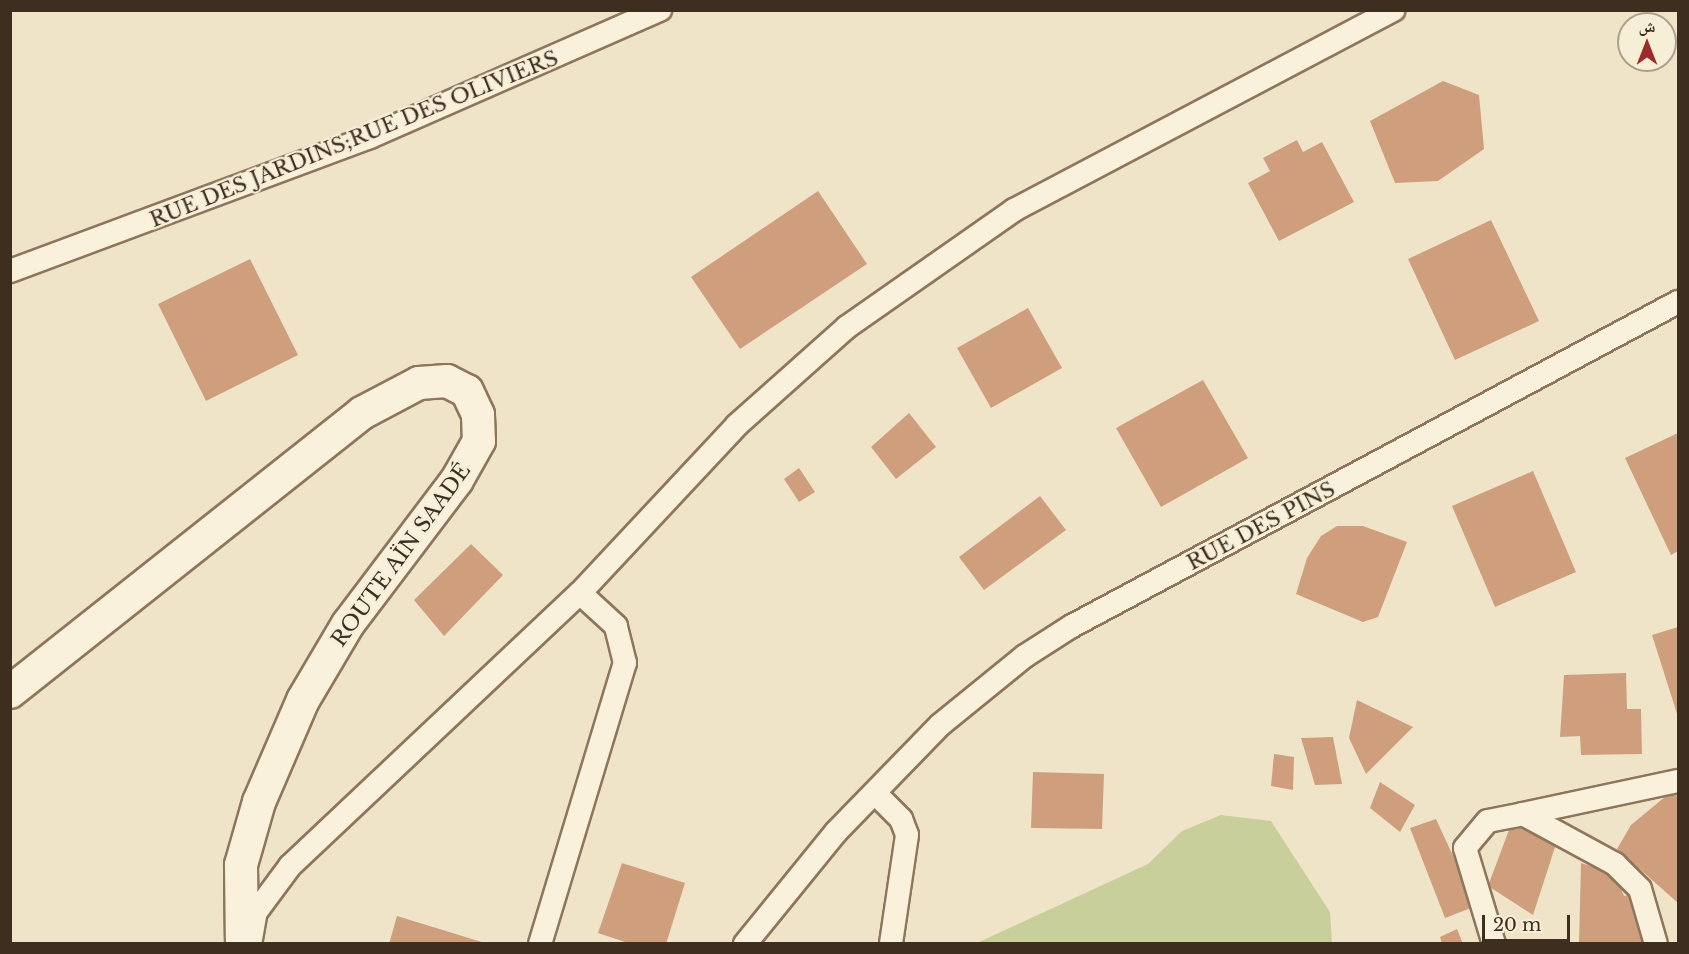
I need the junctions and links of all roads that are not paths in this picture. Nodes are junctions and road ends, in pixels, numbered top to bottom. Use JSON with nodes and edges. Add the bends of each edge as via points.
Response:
{"nodes":[{"id":1,"x":660,"y":10,"type":"edge"},
{"id":2,"x":1394,"y":10,"type":"edge"},
{"id":3,"x":10,"y":271,"type":"edge"},
{"id":4,"x":1678,"y":302,"type":"edge"},
{"id":5,"x":580,"y":593,"type":"junction"},
{"id":6,"x":10,"y":692,"type":"edge"},
{"id":7,"x":1678,"y":781,"type":"edge"},
{"id":8,"x":875,"y":793,"type":"junction"},
{"id":9,"x":1523,"y":814,"type":"junction"},
{"id":10,"x":242,"y":944,"type":"edge"},
{"id":11,"x":250,"y":944,"type":"edge"},
{"id":12,"x":540,"y":944,"type":"edge"},
{"id":13,"x":746,"y":944,"type":"edge"},
{"id":14,"x":891,"y":944,"type":"edge"},
{"id":15,"x":1494,"y":944,"type":"edge"},
{"id":16,"x":1656,"y":944,"type":"edge"}],
"edges":[{"from":1,"to":3,"type":"street","name":"RUE DES JARDINS;RUE DES OLIVIERS","via":[[370,137]]},
{"from":2,"to":5,"type":"street","via":[[1014,210],[924,268],[798,367],[737,424]]},
{"from":4,"to":8,"type":"street","name":"RUE DES PINS","via":[[1072,626],[978,689]]},
{"from":5,"to":11,"type":"street","via":[[290,866],[256,912]]},
{"from":5,"to":12,"type":"street","via":[[616,626],[625,663]]},
{"from":6,"to":10,"type":"street","name":"ROUTE AÏN SAADÉ","via":[[362,413],[418,383],[447,381],[466,391],[478,415],[479,441],[457,480],[348,624],[303,700],[259,802],[241,865]]},
{"from":7,"to":9,"type":"street"},
{"from":8,"to":13,"type":"street","name":"RUE DES PINS"},
{"from":8,"to":14,"type":"street","via":[[901,819],[907,835]]},
{"from":9,"to":15,"type":"street","via":[[1488,821],[1465,848]]},
{"from":9,"to":16,"type":"street","via":[[1615,864],[1640,890]]}]}
